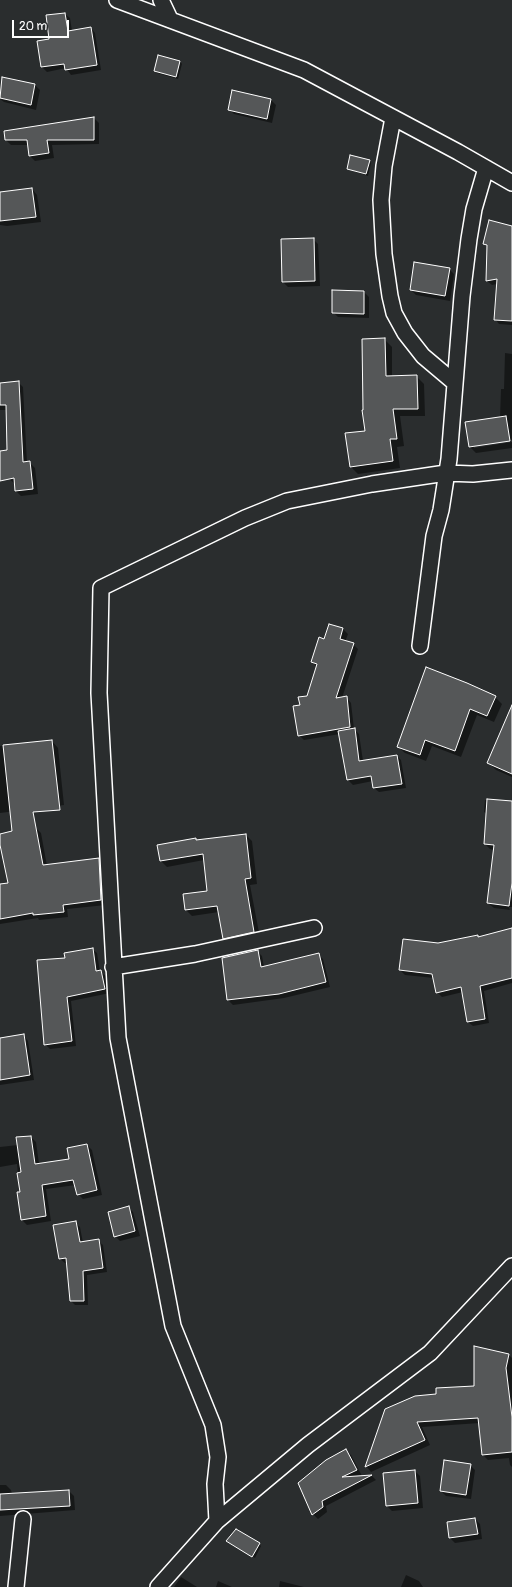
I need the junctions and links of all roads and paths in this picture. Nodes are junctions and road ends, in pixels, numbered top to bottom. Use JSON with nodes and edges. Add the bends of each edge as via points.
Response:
{"nodes":[{"id":1,"x":117,"y":0,"type":"edge"},
{"id":2,"x":161,"y":0,"type":"edge"},
{"id":3,"x":170,"y":19,"type":"junction"},
{"id":4,"x":393,"y":118,"type":"junction"},
{"id":5,"x":486,"y":168,"type":"junction"},
{"id":6,"x":512,"y":183,"type":"edge"},
{"id":7,"x":455,"y":383,"type":"junction"},
{"id":8,"x":512,"y":470,"type":"edge"},
{"id":9,"x":446,"y":472,"type":"junction"},
{"id":10,"x":420,"y":646,"type":"dead end"},
{"id":11,"x":314,"y":928,"type":"dead end"},
{"id":12,"x":113,"y":967,"type":"junction"},
{"id":13,"x":512,"y":1266,"type":"edge"},
{"id":14,"x":23,"y":1519,"type":"dead end"},
{"id":15,"x":218,"y":1521,"type":"junction"},
{"id":16,"x":16,"y":1587,"type":"edge"},
{"id":17,"x":158,"y":1587,"type":"edge"}],
"edges":[{"from":1,"to":3,"type":"street"},
{"from":2,"to":3,"type":"street"},
{"from":3,"to":4,"type":"street","via":[[304,70]]},
{"from":4,"to":5,"type":"street"},
{"from":4,"to":7,"type":"street","via":[[381,200],[384,254],[394,313],[405,333],[423,356]]},
{"from":5,"to":6,"type":"street"},
{"from":5,"to":7,"type":"street","via":[[469,238]]},
{"from":7,"to":9,"type":"street"},
{"from":8,"to":9,"type":"street","via":[[473,474]]},
{"from":9,"to":10,"type":"street","via":[[441,510],[434,536]]},
{"from":9,"to":12,"type":"street","via":[[287,501],[245,518],[101,588],[99,693]]},
{"from":11,"to":12,"type":"street","via":[[203,953]]},
{"from":12,"to":15,"type":"street","via":[[118,1038],[172,1318],[213,1425],[218,1457],[215,1484]]},
{"from":13,"to":15,"type":"street","via":[[430,1353],[308,1445]]},
{"from":14,"to":16,"type":"street"},
{"from":15,"to":17,"type":"street"}]}
